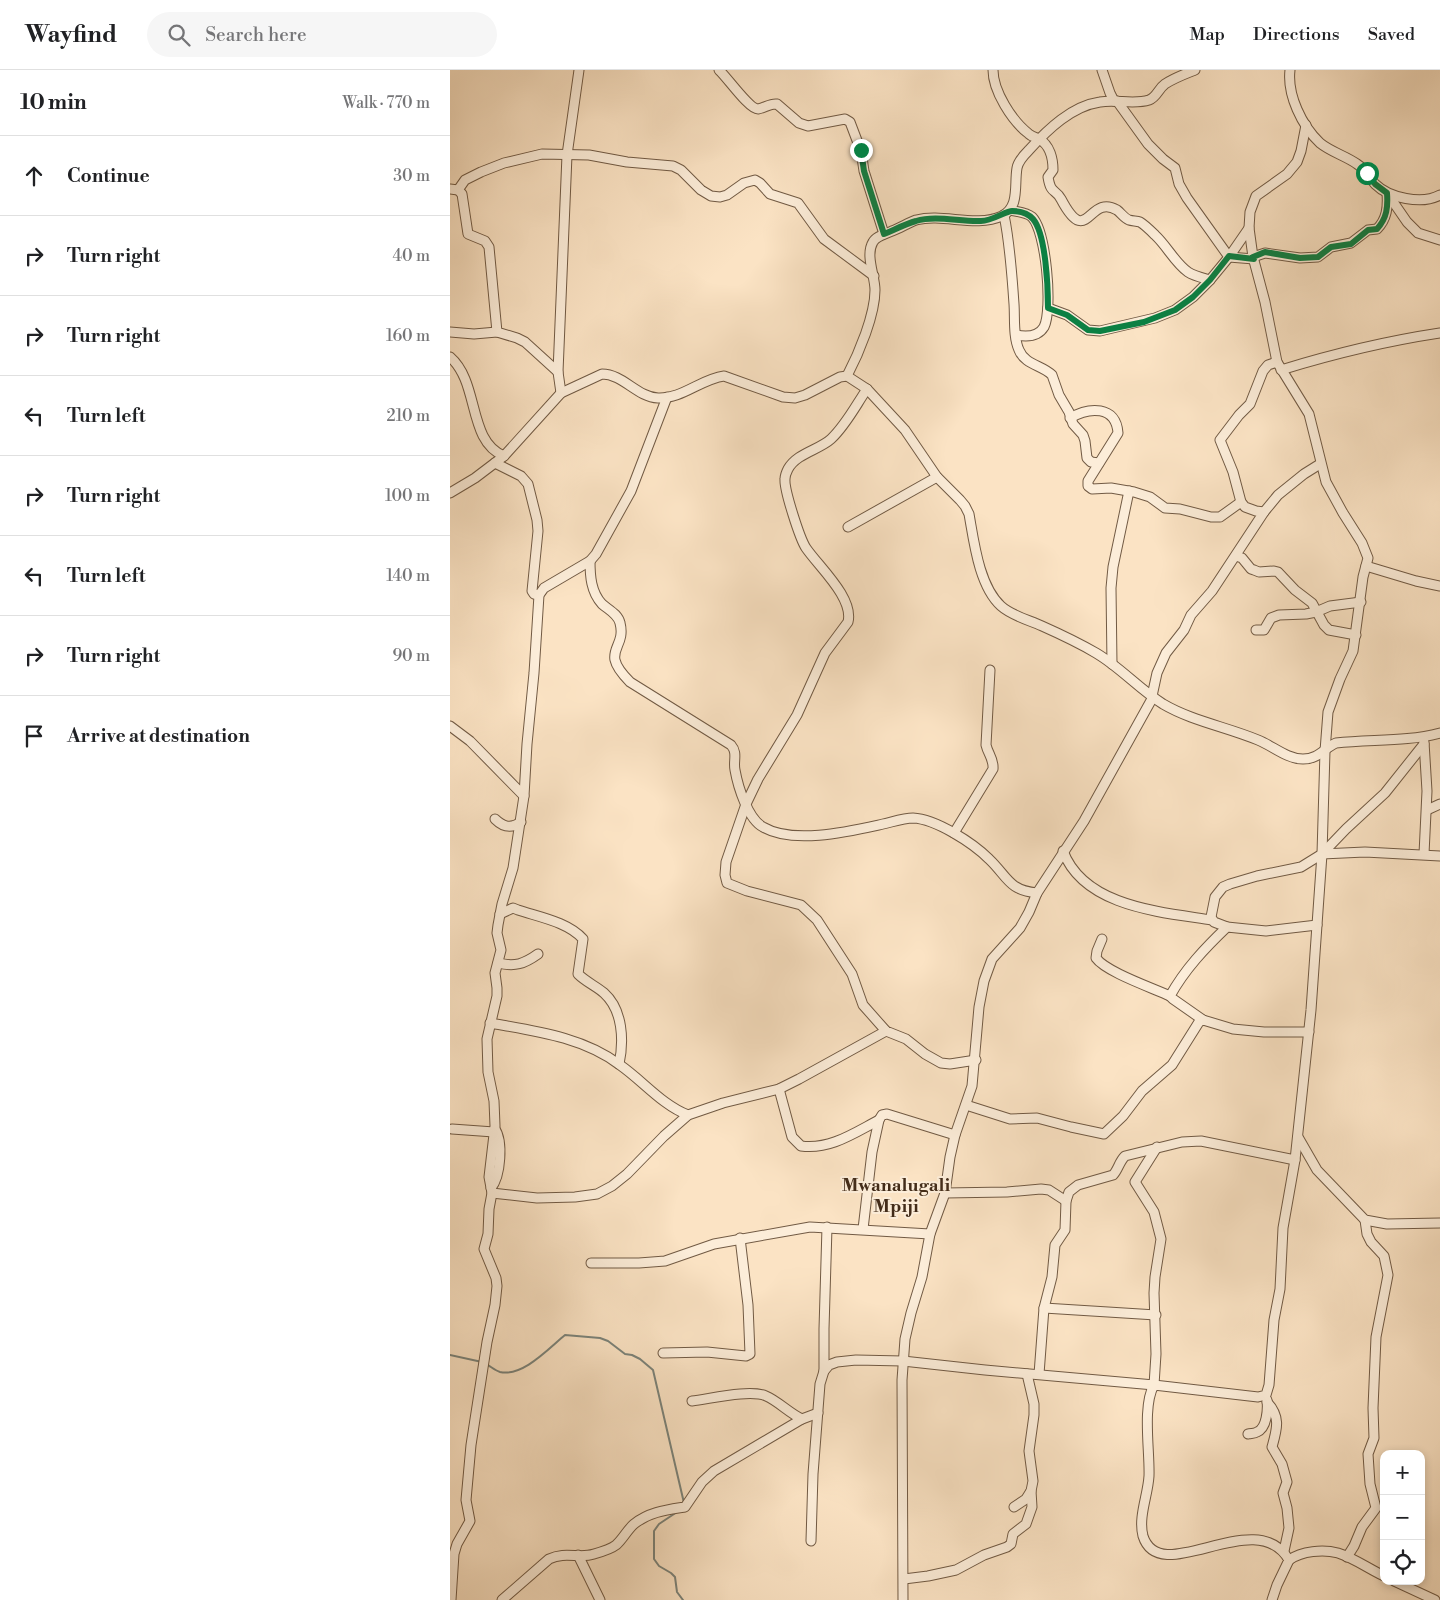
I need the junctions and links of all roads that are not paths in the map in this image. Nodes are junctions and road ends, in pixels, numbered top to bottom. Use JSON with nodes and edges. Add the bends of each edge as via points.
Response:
{"nodes":[{"id":1,"x":579,"y":70,"type":"edge"},
{"id":2,"x":719,"y":70,"type":"edge"},
{"id":3,"x":993,"y":70,"type":"edge"},
{"id":4,"x":1102,"y":70,"type":"edge"},
{"id":5,"x":1196,"y":70,"type":"edge"},
{"id":6,"x":1290,"y":70,"type":"edge"},
{"id":7,"x":1116,"y":101,"type":"junction"},
{"id":8,"x":1306,"y":125,"type":"junction"},
{"id":9,"x":1040,"y":139,"type":"junction"},
{"id":10,"x":567,"y":155,"type":"junction"},
{"id":11,"x":454,"y":189,"type":"edge"},
{"id":12,"x":1387,"y":193,"type":"junction"},
{"id":13,"x":1440,"y":195,"type":"edge"},
{"id":14,"x":1007,"y":213,"type":"junction"},
{"id":15,"x":1249,"y":228,"type":"junction"},
{"id":16,"x":884,"y":234,"type":"junction"},
{"id":17,"x":1440,"y":240,"type":"edge"},
{"id":18,"x":1229,"y":256,"type":"junction"},
{"id":19,"x":1254,"y":258,"type":"junction"},
{"id":20,"x":874,"y":276,"type":"junction"},
{"id":21,"x":1210,"y":280,"type":"junction"},
{"id":22,"x":1048,"y":308,"type":"junction"},
{"id":23,"x":450,"y":332,"type":"edge"},
{"id":24,"x":497,"y":332,"type":"junction"},
{"id":25,"x":1440,"y":333,"type":"edge"},
{"id":26,"x":1016,"y":335,"type":"junction"},
{"id":27,"x":450,"y":357,"type":"edge"},
{"id":28,"x":1279,"y":366,"type":"junction"},
{"id":29,"x":558,"y":372,"type":"junction"},
{"id":30,"x":847,"y":376,"type":"junction"},
{"id":31,"x":867,"y":389,"type":"junction"},
{"id":32,"x":561,"y":393,"type":"junction"},
{"id":33,"x":667,"y":397,"type":"junction"},
{"id":34,"x":1070,"y":418,"type":"junction"},
{"id":35,"x":504,"y":456,"type":"junction"},
{"id":36,"x":495,"y":463,"type":"junction"},
{"id":37,"x":1099,"y":463,"type":"junction"},
{"id":38,"x":1320,"y":464,"type":"junction"},
{"id":39,"x":937,"y":477,"type":"junction"},
{"id":40,"x":1129,"y":491,"type":"junction"},
{"id":41,"x":450,"y":493,"type":"edge"},
{"id":42,"x":1241,"y":502,"type":"junction"},
{"id":43,"x":1264,"y":512,"type":"junction"},
{"id":44,"x":848,"y":527,"type":"dead end"},
{"id":45,"x":1236,"y":556,"type":"junction"},
{"id":46,"x":590,"y":561,"type":"junction"},
{"id":47,"x":1366,"y":566,"type":"junction"},
{"id":48,"x":1440,"y":586,"type":"edge"},
{"id":49,"x":539,"y":595,"type":"junction"},
{"id":50,"x":1361,"y":602,"type":"junction"},
{"id":51,"x":1316,"y":612,"type":"junction"},
{"id":52,"x":1256,"y":630,"type":"dead end"},
{"id":53,"x":1356,"y":635,"type":"junction"},
{"id":54,"x":1112,"y":664,"type":"junction"},
{"id":55,"x":990,"y":670,"type":"dead end"},
{"id":56,"x":1152,"y":697,"type":"junction"},
{"id":57,"x":450,"y":726,"type":"edge"},
{"id":58,"x":1440,"y":733,"type":"edge"},
{"id":59,"x":1424,"y":741,"type":"junction"},
{"id":60,"x":1325,"y":752,"type":"junction"},
{"id":61,"x":524,"y":796,"type":"junction"},
{"id":62,"x":746,"y":804,"type":"junction"},
{"id":63,"x":1440,"y":804,"type":"edge"},
{"id":64,"x":1427,"y":810,"type":"junction"},
{"id":65,"x":495,"y":820,"type":"dead end"},
{"id":66,"x":521,"y":822,"type":"junction"},
{"id":67,"x":954,"y":833,"type":"junction"},
{"id":68,"x":1063,"y":851,"type":"junction"},
{"id":69,"x":1322,"y":854,"type":"junction"},
{"id":70,"x":1424,"y":854,"type":"junction"},
{"id":71,"x":1440,"y":856,"type":"edge"},
{"id":72,"x":1037,"y":893,"type":"junction"},
{"id":73,"x":500,"y":914,"type":"junction"},
{"id":74,"x":1212,"y":920,"type":"junction"},
{"id":75,"x":1317,"y":926,"type":"junction"},
{"id":76,"x":1227,"y":927,"type":"junction"},
{"id":77,"x":1102,"y":939,"type":"dead end"},
{"id":78,"x":538,"y":954,"type":"dead end"},
{"id":79,"x":498,"y":963,"type":"junction"},
{"id":80,"x":1170,"y":996,"type":"junction"},
{"id":81,"x":1203,"y":1020,"type":"junction"},
{"id":82,"x":490,"y":1023,"type":"junction"},
{"id":83,"x":886,"y":1031,"type":"junction"},
{"id":84,"x":1309,"y":1032,"type":"junction"},
{"id":85,"x":976,"y":1060,"type":"junction"},
{"id":86,"x":620,"y":1064,"type":"junction"},
{"id":87,"x":778,"y":1089,"type":"junction"},
{"id":88,"x":966,"y":1105,"type":"junction"},
{"id":89,"x":688,"y":1115,"type":"junction"},
{"id":90,"x":879,"y":1120,"type":"junction"},
{"id":91,"x":452,"y":1130,"type":"dead end"},
{"id":92,"x":494,"y":1130,"type":"junction"},
{"id":93,"x":955,"y":1135,"type":"junction"},
{"id":94,"x":1298,"y":1136,"type":"junction"},
{"id":95,"x":1157,"y":1147,"type":"junction"},
{"id":96,"x":1295,"y":1160,"type":"junction"},
{"id":97,"x":492,"y":1190,"type":"junction"},
{"id":98,"x":945,"y":1194,"type":"junction"},
{"id":99,"x":1066,"y":1201,"type":"junction"},
{"id":100,"x":1365,"y":1220,"type":"junction"},
{"id":101,"x":1440,"y":1223,"type":"edge"},
{"id":102,"x":827,"y":1227,"type":"junction"},
{"id":103,"x":863,"y":1229,"type":"junction"},
{"id":104,"x":930,"y":1234,"type":"junction"},
{"id":105,"x":740,"y":1238,"type":"junction"},
{"id":106,"x":591,"y":1263,"type":"dead end"},
{"id":107,"x":1044,"y":1308,"type":"junction"},
{"id":108,"x":1156,"y":1315,"type":"junction"},
{"id":109,"x":663,"y":1353,"type":"dead end"},
{"id":110,"x":903,"y":1360,"type":"junction"},
{"id":111,"x":824,"y":1371,"type":"junction"},
{"id":112,"x":1027,"y":1374,"type":"junction"},
{"id":113,"x":1039,"y":1374,"type":"junction"},
{"id":114,"x":1154,"y":1386,"type":"junction"},
{"id":115,"x":1266,"y":1399,"type":"junction"},
{"id":116,"x":692,"y":1401,"type":"dead end"},
{"id":117,"x":818,"y":1413,"type":"junction"},
{"id":118,"x":802,"y":1419,"type":"junction"},
{"id":119,"x":1248,"y":1434,"type":"dead end"},
{"id":120,"x":1031,"y":1491,"type":"junction"},
{"id":121,"x":1014,"y":1507,"type":"dead end"},
{"id":122,"x":811,"y":1541,"type":"dead end"},
{"id":123,"x":1284,"y":1551,"type":"junction"},
{"id":124,"x":578,"y":1556,"type":"junction"},
{"id":125,"x":1347,"y":1557,"type":"junction"},
{"id":126,"x":1289,"y":1560,"type":"junction"},
{"id":127,"x":1380,"y":1574,"type":"edge"},
{"id":128,"x":904,"y":1579,"type":"junction"},
{"id":129,"x":1403,"y":1585,"type":"edge"},
{"id":130,"x":451,"y":1600,"type":"edge"},
{"id":131,"x":502,"y":1600,"type":"edge"},
{"id":132,"x":600,"y":1600,"type":"edge"},
{"id":133,"x":903,"y":1600,"type":"edge"},
{"id":134,"x":1272,"y":1600,"type":"edge"},
{"id":135,"x":1435,"y":1600,"type":"edge"}],
"edges":[{"from":1,"to":10,"type":"street"},
{"from":2,"to":16,"type":"street","via":[[751,107],[758,109],[777,104],[799,123],[808,126],[845,119],[850,122]]},
{"from":3,"to":9,"type":"street","via":[[1002,103],[1030,136]]},
{"from":4,"to":7,"type":"street"},
{"from":5,"to":7,"type":"street","via":[[1167,83],[1151,99]]},
{"from":6,"to":8,"type":"street","via":[[1296,108]]},
{"from":7,"to":9,"type":"street","via":[[1099,102],[1080,109],[1056,123]]},
{"from":7,"to":18,"type":"street","via":[[1148,144],[1175,168],[1178,184]]},
{"from":8,"to":12,"type":"street","via":[[1321,143],[1357,164]]},
{"from":8,"to":15,"type":"street","via":[[1297,162],[1287,174],[1256,196]]},
{"from":9,"to":14,"type":"street","via":[[1017,166],[1014,203]]},
{"from":9,"to":21,"type":"street","via":[[1051,154],[1053,170],[1048,177],[1049,186],[1059,195],[1074,220],[1086,220],[1102,206],[1116,209],[1127,219],[1140,222],[1156,236],[1190,274]]},
{"from":10,"to":11,"type":"street","via":[[542,154],[504,163],[465,180]]},
{"from":10,"to":20,"type":"street","via":[[673,166],[711,196],[727,195],[744,183],[755,180],[770,194],[798,203],[824,239]]},
{"from":10,"to":29,"type":"street"},
{"from":11,"to":24,"type":"street","via":[[462,194],[468,234],[485,241],[489,247]]},
{"from":12,"to":13,"type":"street","via":[[1410,199]]},
{"from":12,"to":17,"type":"street","via":[[1418,233]]},
{"from":12,"to":19,"type":"street","via":[[1387,210],[1382,223],[1351,244],[1331,247],[1318,257],[1300,258],[1265,252]]},
{"from":14,"to":16,"type":"street","via":[[980,221],[916,220]]},
{"from":14,"to":22,"type":"street","via":[[1024,213],[1036,223],[1048,282]]},
{"from":14,"to":26,"type":"street"},
{"from":15,"to":18,"type":"street"},
{"from":15,"to":19,"type":"street"},
{"from":16,"to":20,"type":"street","via":[[869,248]]},
{"from":18,"to":19,"type":"street"},
{"from":18,"to":21,"type":"street"},
{"from":19,"to":28,"type":"street"},
{"from":20,"to":30,"type":"street","via":[[874,300],[864,340]]},
{"from":21,"to":22,"type":"street","via":[[1175,310],[1144,322],[1100,331],[1088,330],[1067,315]]},
{"from":22,"to":26,"type":"street","via":[[1040,332],[1030,336]]},
{"from":23,"to":24,"type":"street"},
{"from":24,"to":29,"type":"street","via":[[525,342]]},
{"from":25,"to":28,"type":"street"},
{"from":26,"to":34,"type":"street","via":[[1019,350],[1027,362],[1052,375]]},
{"from":27,"to":35,"type":"street","via":[[467,379],[486,444]]},
{"from":28,"to":38,"type":"street","via":[[1309,414]]},
{"from":28,"to":42,"type":"street","via":[[1268,365],[1263,371],[1250,404],[1220,440]]},
{"from":29,"to":32,"type":"street"},
{"from":30,"to":31,"type":"street"},
{"from":30,"to":33,"type":"street","via":[[796,398],[783,397],[724,376]]},
{"from":31,"to":39,"type":"street","via":[[905,430]]},
{"from":31,"to":62,"type":"street","via":[[832,438],[820,448],[796,459],[786,474],[787,492],[801,539],[834,582],[850,616],[825,653],[797,715]]},
{"from":32,"to":33,"type":"street","via":[[605,374],[652,397]]},
{"from":32,"to":35,"type":"street"},
{"from":33,"to":46,"type":"street","via":[[631,490]]},
{"from":34,"to":37,"type":"street","via":[[1083,435],[1086,458]]},
{"from":34,"to":37,"type":"street","via":[[1092,409],[1106,412],[1114,421],[1118,433]]},
{"from":35,"to":36,"type":"street"},
{"from":36,"to":41,"type":"street"},
{"from":36,"to":49,"type":"street","via":[[521,476],[528,484],[538,531],[532,591]]},
{"from":37,"to":40,"type":"street","via":[[1088,486]]},
{"from":38,"to":43,"type":"street","via":[[1278,495]]},
{"from":38,"to":47,"type":"street","via":[[1329,487],[1362,543],[1368,558]]},
{"from":39,"to":44,"type":"street"},
{"from":39,"to":54,"type":"street","via":[[965,506],[980,569],[1002,607]]},
{"from":40,"to":42,"type":"street","via":[[1150,497],[1165,508],[1211,517],[1220,517]]},
{"from":40,"to":54,"type":"street","via":[[1113,567]]},
{"from":42,"to":43,"type":"street","via":[[1245,507]]},
{"from":43,"to":45,"type":"street"},
{"from":45,"to":51,"type":"street","via":[[1251,569],[1278,572],[1308,599]]},
{"from":45,"to":56,"type":"street","via":[[1166,653]]},
{"from":46,"to":49,"type":"street","via":[[544,588]]},
{"from":46,"to":62,"type":"street","via":[[590,578],[597,596],[621,624],[614,661],[630,682],[735,749],[735,769]]},
{"from":47,"to":48,"type":"street"},
{"from":47,"to":50,"type":"street"},
{"from":49,"to":61,"type":"street"},
{"from":50,"to":51,"type":"street","via":[[1330,606]]},
{"from":50,"to":53,"type":"street"},
{"from":51,"to":52,"type":"street","via":[[1279,615],[1271,618],[1264,630]]},
{"from":51,"to":53,"type":"street","via":[[1330,630]]},
{"from":53,"to":60,"type":"street","via":[[1353,651],[1328,712]]},
{"from":54,"to":56,"type":"street"},
{"from":55,"to":67,"type":"street","via":[[986,745],[993,760],[993,769]]},
{"from":56,"to":60,"type":"street","via":[[1297,758],[1313,758]]},
{"from":56,"to":68,"type":"street","via":[[1084,821]]},
{"from":57,"to":61,"type":"street","via":[[470,741]]},
{"from":58,"to":59,"type":"street"},
{"from":59,"to":60,"type":"street","via":[[1336,743]]},
{"from":59,"to":64,"type":"street"},
{"from":59,"to":69,"type":"street","via":[[1385,793]]},
{"from":60,"to":69,"type":"street"},
{"from":61,"to":66,"type":"street"},
{"from":62,"to":67,"type":"street","via":[[752,817],[762,826],[790,835],[841,833],[913,818]]},
{"from":62,"to":83,"type":"street","via":[[726,862],[727,883],[800,905],[817,920],[852,974],[863,1005]]},
{"from":63,"to":64,"type":"street"},
{"from":64,"to":70,"type":"street"},
{"from":65,"to":66,"type":"street","via":[[507,826]]},
{"from":66,"to":73,"type":"street"},
{"from":67,"to":72,"type":"street","via":[[991,860],[1011,884]]},
{"from":68,"to":72,"type":"street"},
{"from":68,"to":74,"type":"street","via":[[1074,871],[1104,896]]},
{"from":69,"to":70,"type":"street"},
{"from":69,"to":74,"type":"street","via":[[1301,867],[1223,887],[1215,897]]},
{"from":69,"to":75,"type":"street"},
{"from":70,"to":71,"type":"street"},
{"from":72,"to":85,"type":"street","via":[[1020,928],[992,959],[979,1007]]},
{"from":73,"to":79,"type":"street"},
{"from":73,"to":86,"type":"street","via":[[513,908],[569,928],[583,939],[578,974],[612,1003],[622,1033]]},
{"from":74,"to":76,"type":"street"},
{"from":75,"to":76,"type":"street","via":[[1266,931]]},
{"from":75,"to":84,"type":"street"},
{"from":76,"to":80,"type":"street","via":[[1200,953]]},
{"from":77,"to":80,"type":"street","via":[[1096,958],[1099,962]]},
{"from":78,"to":79,"type":"street","via":[[514,966]]},
{"from":79,"to":82,"type":"street"},
{"from":80,"to":81,"type":"street"},
{"from":81,"to":84,"type":"street","via":[[1233,1029]]},
{"from":81,"to":88,"type":"street","via":[[1172,1065],[1142,1091],[1104,1134],[1036,1118],[1010,1119]]},
{"from":82,"to":86,"type":"street","via":[[574,1041]]},
{"from":82,"to":92,"type":"street","via":[[488,1072],[494,1101]]},
{"from":83,"to":85,"type":"street","via":[[906,1039],[942,1063]]},
{"from":83,"to":87,"type":"street"},
{"from":84,"to":94,"type":"street"},
{"from":85,"to":88,"type":"street"},
{"from":86,"to":89,"type":"street","via":[[671,1107]]},
{"from":87,"to":89,"type":"street"},
{"from":87,"to":90,"type":"street","via":[[792,1137],[801,1146],[823,1147]]},
{"from":88,"to":93,"type":"street"},
{"from":89,"to":97,"type":"street","via":[[627,1174],[596,1194],[538,1198]]},
{"from":90,"to":93,"type":"street","via":[[887,1114]]},
{"from":90,"to":103,"type":"street"},
{"from":91,"to":92,"type":"street"},
{"from":92,"to":97,"type":"street","via":[[499,1136],[500,1149]]},
{"from":93,"to":98,"type":"street"},
{"from":94,"to":96,"type":"street"},
{"from":94,"to":100,"type":"street","via":[[1317,1170]]},
{"from":95,"to":96,"type":"street","via":[[1201,1141]]},
{"from":95,"to":99,"type":"street","via":[[1125,1156],[1113,1175],[1078,1185],[1069,1192]]},
{"from":95,"to":108,"type":"street","via":[[1135,1182],[1154,1212],[1161,1239],[1155,1276]]},
{"from":96,"to":115,"type":"street","via":[[1283,1228],[1280,1289]]},
{"from":97,"to":130,"type":"street","via":[[484,1248],[496,1278],[495,1305],[486,1342],[471,1446],[466,1500],[470,1521],[454,1554]]},
{"from":98,"to":99,"type":"street","via":[[1041,1189],[1050,1190]]},
{"from":98,"to":104,"type":"street"},
{"from":99,"to":107,"type":"street","via":[[1065,1230],[1055,1244],[1052,1277]]},
{"from":100,"to":101,"type":"street","via":[[1388,1224]]},
{"from":100,"to":125,"type":"street","via":[[1371,1242],[1384,1256],[1388,1275],[1376,1337],[1372,1408],[1374,1438],[1368,1454],[1376,1508]]},
{"from":102,"to":103,"type":"street"},
{"from":102,"to":105,"type":"street"},
{"from":102,"to":111,"type":"street"},
{"from":103,"to":104,"type":"street"},
{"from":104,"to":110,"type":"street"},
{"from":105,"to":106,"type":"street","via":[[665,1261]]},
{"from":105,"to":109,"type":"street","via":[[750,1354]]},
{"from":107,"to":108,"type":"street"},
{"from":107,"to":113,"type":"street"},
{"from":108,"to":114,"type":"street"},
{"from":110,"to":111,"type":"street","via":[[837,1362]]},
{"from":110,"to":112,"type":"street"},
{"from":110,"to":128,"type":"street"},
{"from":111,"to":117,"type":"street"},
{"from":112,"to":113,"type":"street"},
{"from":112,"to":120,"type":"street","via":[[1034,1404],[1029,1451]]},
{"from":113,"to":114,"type":"street"},
{"from":114,"to":115,"type":"street"},
{"from":114,"to":123,"type":"street","via":[[1149,1403],[1149,1478],[1142,1527],[1145,1541],[1158,1552],[1174,1555],[1226,1542],[1258,1540],[1272,1543]]},
{"from":115,"to":119,"type":"street","via":[[1262,1428]]},
{"from":115,"to":123,"type":"street","via":[[1276,1416],[1277,1429],[1272,1447],[1288,1482],[1283,1493],[1289,1528]]},
{"from":116,"to":118,"type":"street","via":[[760,1394]]},
{"from":117,"to":118,"type":"street"},
{"from":117,"to":122,"type":"street"},
{"from":118,"to":124,"type":"street","via":[[714,1471],[685,1507],[655,1512],[631,1526],[616,1545],[595,1554]]},
{"from":120,"to":121,"type":"street"},
{"from":120,"to":128,"type":"street","via":[[1032,1507],[1026,1524],[1013,1534],[1009,1546],[953,1571]]},
{"from":123,"to":126,"type":"street"},
{"from":124,"to":131,"type":"street","via":[[558,1555],[549,1559]]},
{"from":124,"to":132,"type":"street"},
{"from":125,"to":126,"type":"street","via":[[1321,1552],[1304,1553]]},
{"from":125,"to":127,"type":"street"},
{"from":126,"to":134,"type":"street"},
{"from":128,"to":133,"type":"street"},
{"from":129,"to":135,"type":"street"}]}
